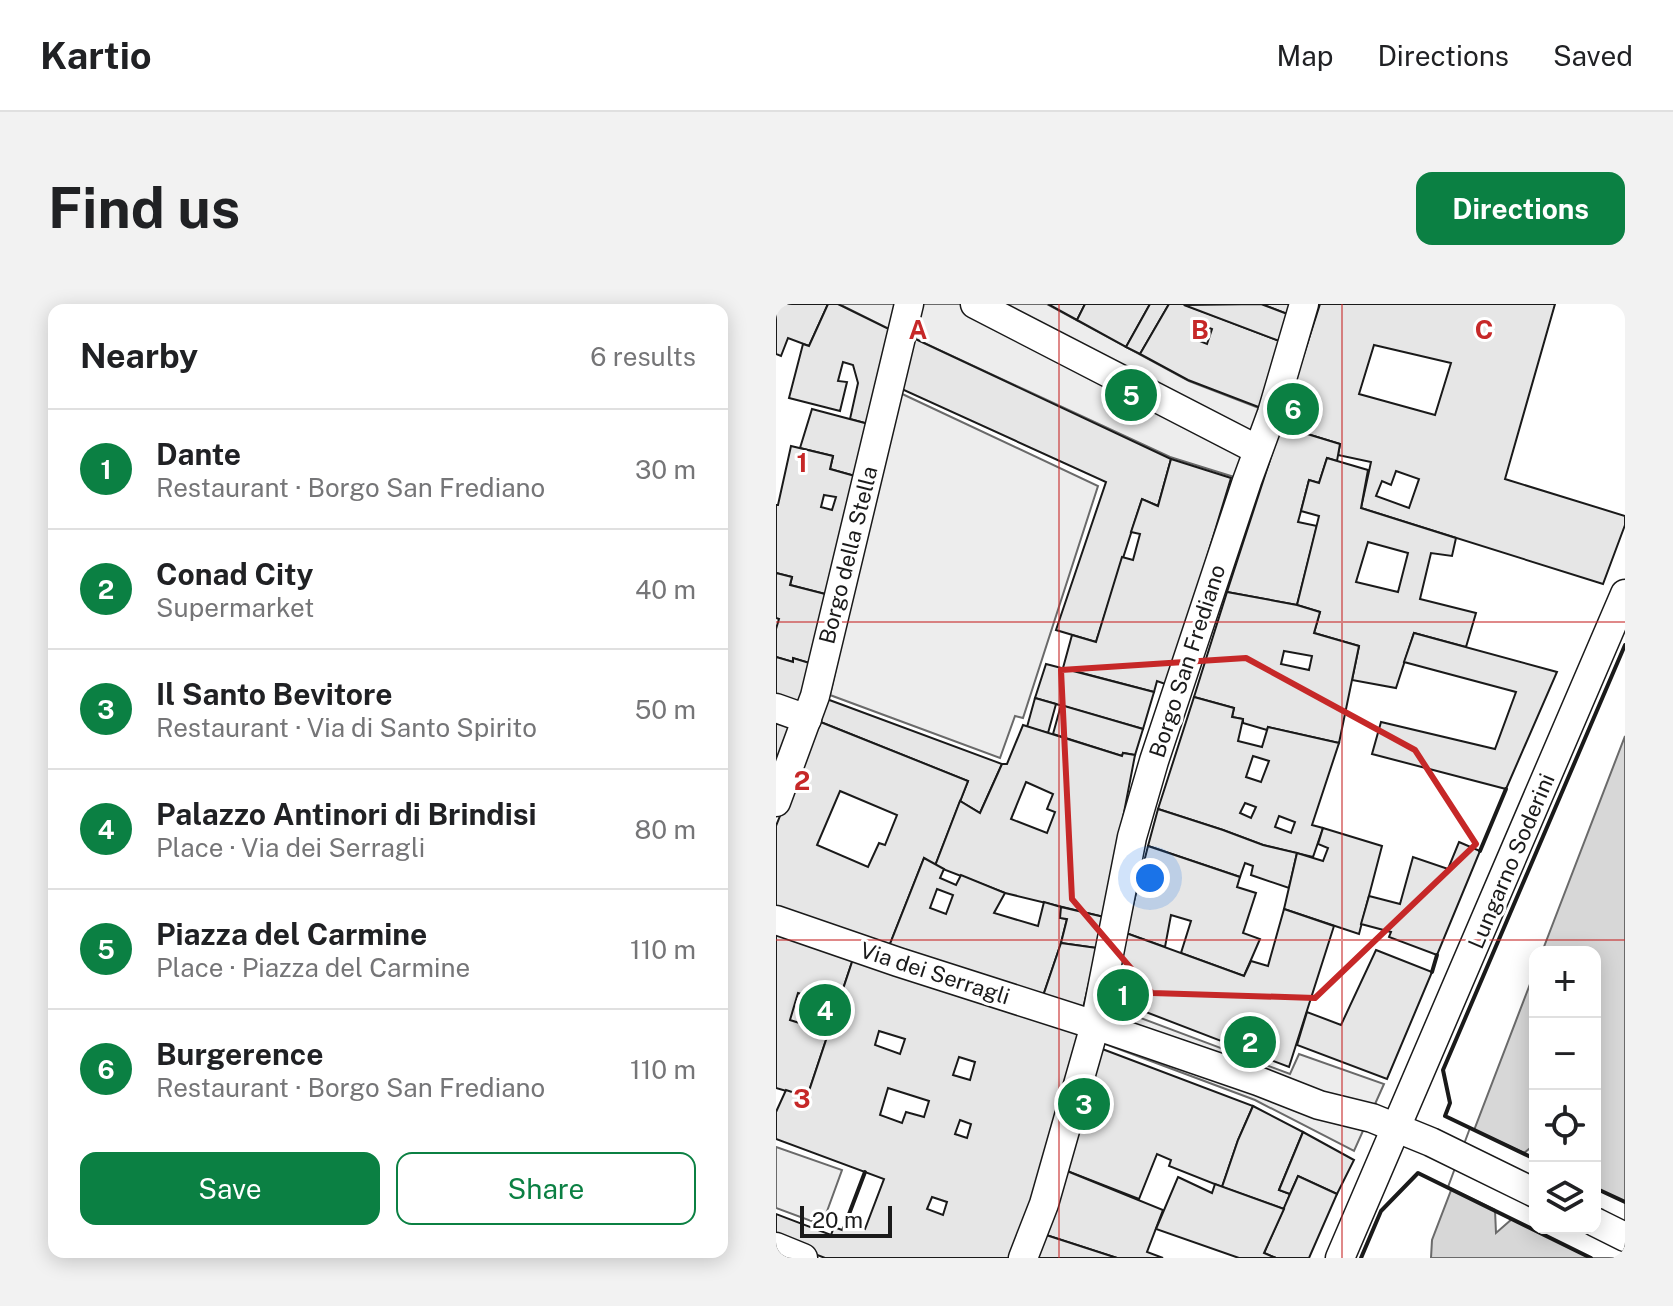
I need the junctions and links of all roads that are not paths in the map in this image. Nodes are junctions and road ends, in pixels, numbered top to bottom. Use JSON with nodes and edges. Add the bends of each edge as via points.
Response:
{"nodes":[{"id":1,"x":909,"y":304,"type":"edge"},
{"id":2,"x":975,"y":304,"type":"edge"},
{"id":3,"x":1304,"y":304,"type":"edge"},
{"id":4,"x":1258,"y":450,"type":"junction"},
{"id":5,"x":1625,"y":594,"type":"edge"},
{"id":6,"x":776,"y":708,"type":"edge"},
{"id":7,"x":807,"y":719,"type":"junction"},
{"id":8,"x":776,"y":802,"type":"edge"},
{"id":9,"x":776,"y":920,"type":"edge"},
{"id":10,"x":1095,"y":1025,"type":"junction"},
{"id":11,"x":1397,"y":1127,"type":"junction"},
{"id":12,"x":1529,"y":1190,"type":"edge"},
{"id":13,"x":1601,"y":1225,"type":"edge"},
{"id":14,"x":1625,"y":1237,"type":"edge"},
{"id":15,"x":776,"y":1247,"type":"edge"},
{"id":16,"x":803,"y":1258,"type":"edge"},
{"id":17,"x":1023,"y":1258,"type":"edge"},
{"id":18,"x":1340,"y":1258,"type":"edge"}],
"edges":[{"from":1,"to":7,"type":"street","name":"Borgo della Stella"},
{"from":2,"to":4,"type":"street"},
{"from":3,"to":4,"type":"street","name":"Borgo San Frediano"},
{"from":4,"to":10,"type":"street","name":"Borgo San Frediano","via":[[1132,837]]},
{"from":5,"to":11,"type":"street","name":"Lungarno Soderini"},
{"from":6,"to":7,"type":"street"},
{"from":7,"to":8,"type":"street","name":"Borgo della Stella"},
{"from":9,"to":10,"type":"street","name":"Via dei Serragli"},
{"from":10,"to":11,"type":"street","name":"Via dei Serragli","via":[[1319,1105]]},
{"from":10,"to":17,"type":"street","name":"Borgo San Frediano","via":[[1044,1204]]},
{"from":11,"to":12,"type":"street","name":"Via dei Serragli"},
{"from":11,"to":18,"type":"street","name":"Lungarno Soderini"},
{"from":13,"to":14,"type":"street"},
{"from":15,"to":16,"type":"street"}]}
